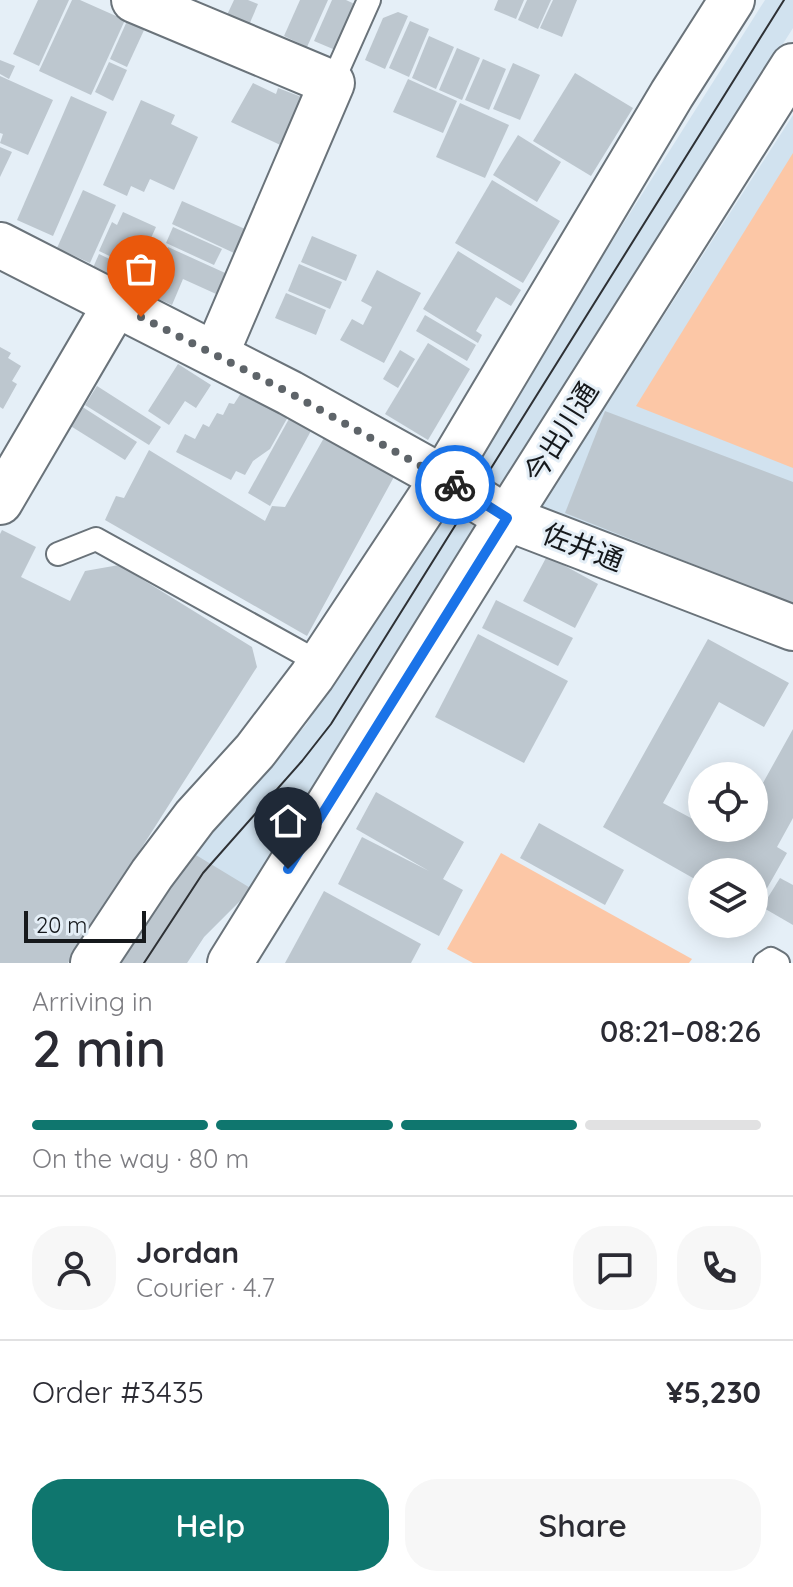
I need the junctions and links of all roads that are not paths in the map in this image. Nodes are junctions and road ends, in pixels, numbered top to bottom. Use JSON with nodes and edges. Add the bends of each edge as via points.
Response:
{"nodes":[{"id":1,"x":134,"y":0,"type":"edge"},
{"id":2,"x":369,"y":0,"type":"edge"},
{"id":3,"x":732,"y":0,"type":"edge"},
{"id":4,"x":793,"y":66,"type":"edge"},
{"id":5,"x":332,"y":83,"type":"junction"},
{"id":6,"x":0,"y":245,"type":"edge"},
{"id":7,"x":116,"y":304,"type":"junction"},
{"id":8,"x":216,"y":354,"type":"junction"},
{"id":9,"x":443,"y":478,"type":"junction"},
{"id":10,"x":0,"y":502,"type":"edge"},
{"id":11,"x":507,"y":518,"type":"junction"},
{"id":12,"x":58,"y":554,"type":"dead end"},
{"id":13,"x":793,"y":628,"type":"edge"},
{"id":14,"x":320,"y":663,"type":"junction"},
{"id":15,"x":93,"y":963,"type":"edge"},
{"id":16,"x":230,"y":963,"type":"edge"},
{"id":17,"x":765,"y":963,"type":"edge"},
{"id":18,"x":778,"y":963,"type":"edge"}],
"edges":[{"from":1,"to":5,"type":"street"},
{"from":2,"to":5,"type":"lane"},
{"from":3,"to":9,"type":"street"},
{"from":4,"to":11,"type":"street","name":"今出川通"},
{"from":5,"to":8,"type":"street"},
{"from":6,"to":7,"type":"street","name":"佐井通"},
{"from":7,"to":8,"type":"street","name":"佐井通"},
{"from":7,"to":10,"type":"street"},
{"from":8,"to":9,"type":"street","name":"佐井通"},
{"from":9,"to":11,"type":"street","name":"佐井通"},
{"from":9,"to":14,"type":"street"},
{"from":11,"to":13,"type":"street","name":"佐井通"},
{"from":11,"to":16,"type":"street","name":"今出川通"},
{"from":12,"to":14,"type":"lane","via":[[96,539]]},
{"from":14,"to":15,"type":"street","via":[[255,751],[195,817]]},
{"from":17,"to":18,"type":"lane"}]}
